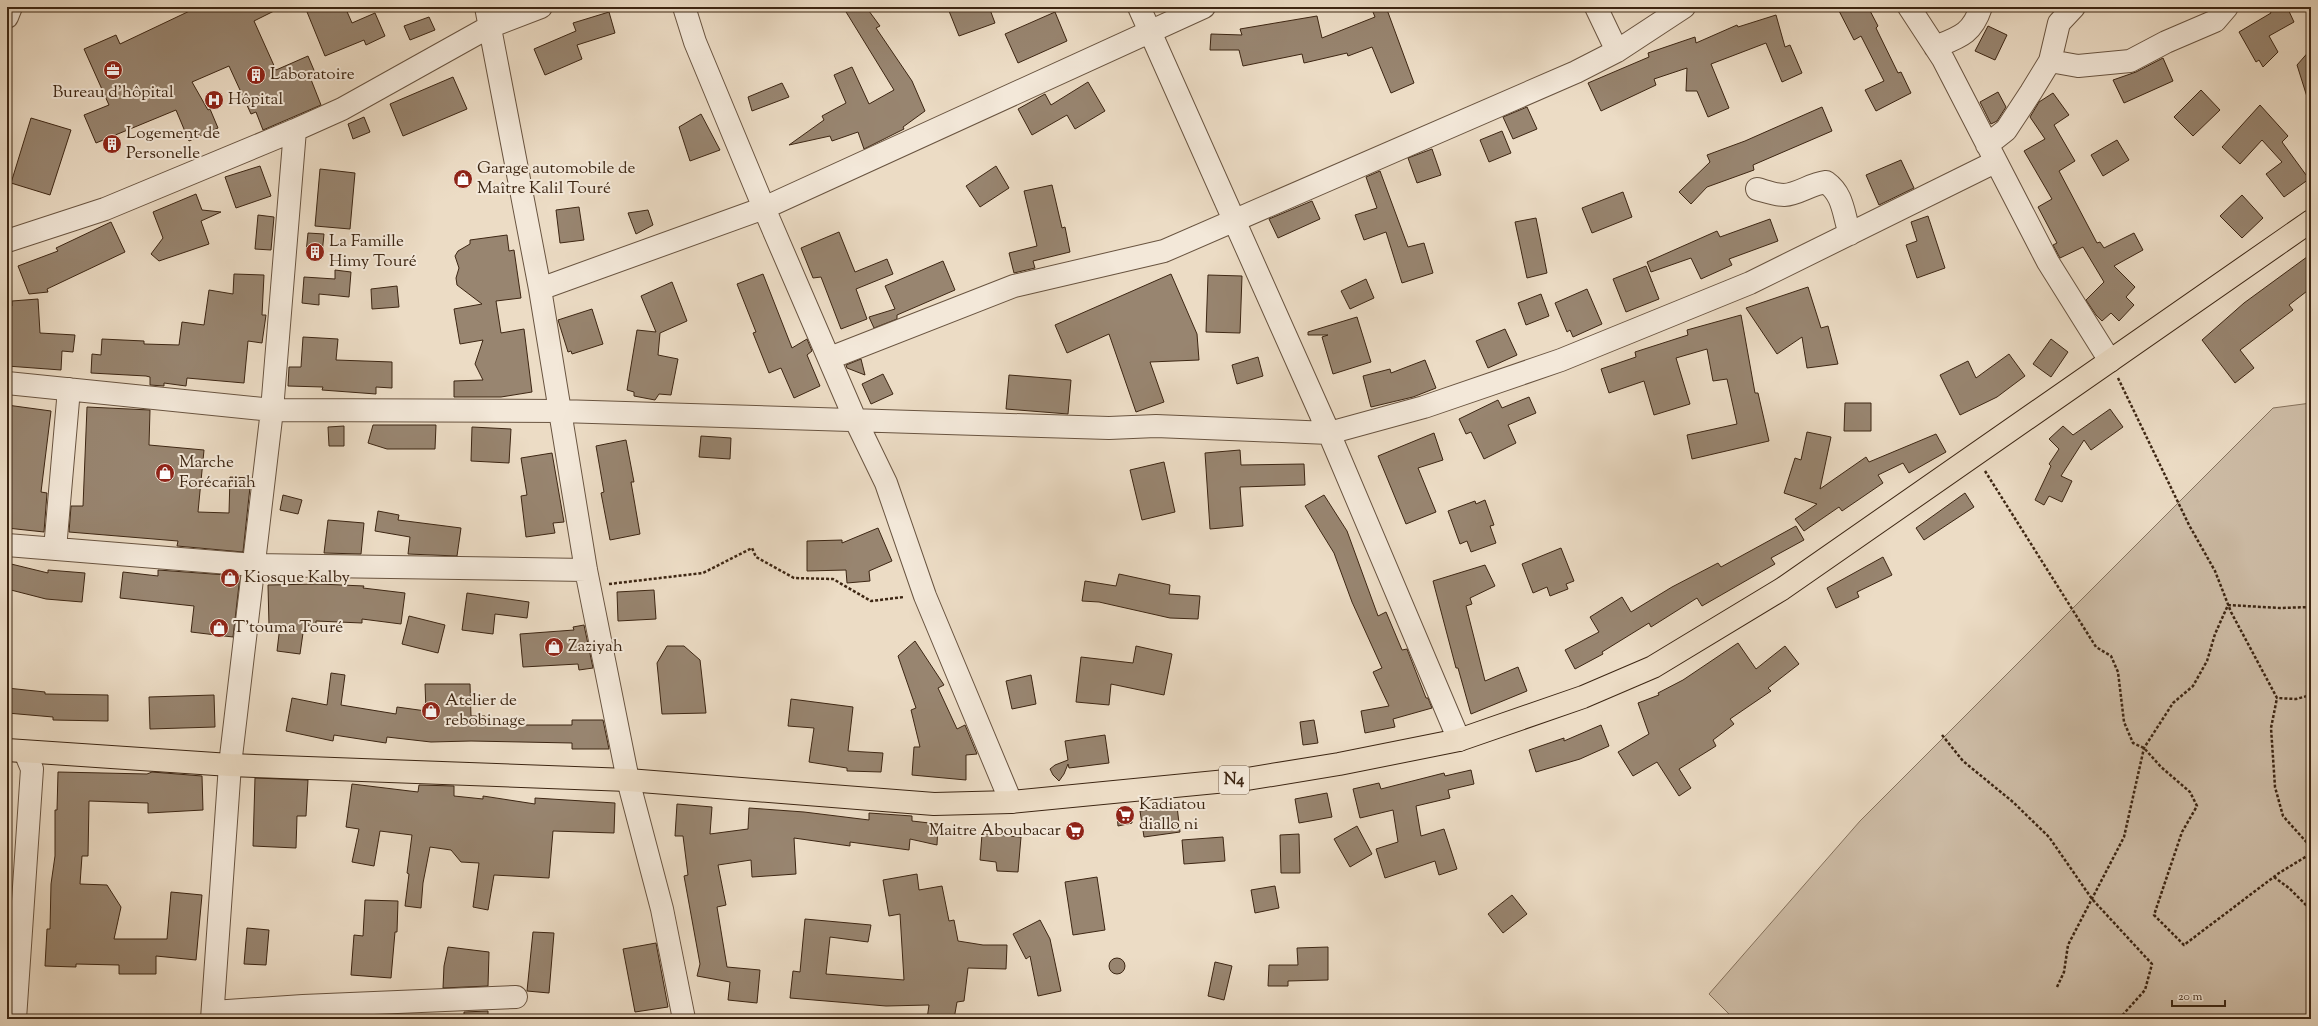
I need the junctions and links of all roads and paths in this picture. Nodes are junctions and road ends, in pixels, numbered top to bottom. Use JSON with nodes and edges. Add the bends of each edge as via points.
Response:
{"nodes":[{"id":1,"x":11,"y":7,"type":"edge"},
{"id":2,"x":541,"y":7,"type":"edge"},
{"id":3,"x":684,"y":7,"type":"edge"},
{"id":4,"x":1139,"y":7,"type":"edge"},
{"id":5,"x":1204,"y":7,"type":"edge"},
{"id":6,"x":1596,"y":7,"type":"edge"},
{"id":7,"x":1684,"y":7,"type":"edge"},
{"id":8,"x":1909,"y":7,"type":"edge"},
{"id":9,"x":1981,"y":7,"type":"edge"},
{"id":10,"x":2074,"y":7,"type":"edge"},
{"id":11,"x":2227,"y":7,"type":"edge"},
{"id":12,"x":7,"y":17,"type":"edge"},
{"id":13,"x":488,"y":17,"type":"edge"},
{"id":14,"x":1150,"y":32,"type":"junction"},
{"id":15,"x":1935,"y":47,"type":"junction"},
{"id":16,"x":1617,"y":51,"type":"junction"},
{"id":17,"x":2050,"y":61,"type":"junction"},
{"id":18,"x":295,"y":130,"type":"junction"},
{"id":19,"x":1991,"y":154,"type":"junction"},
{"id":20,"x":1756,"y":189,"type":"dead end"},
{"id":21,"x":764,"y":208,"type":"junction"},
{"id":22,"x":1235,"y":219,"type":"junction"},
{"id":23,"x":2311,"y":221,"type":"edge"},
{"id":24,"x":1850,"y":234,"type":"junction"},
{"id":25,"x":7,"y":241,"type":"edge"},
{"id":26,"x":540,"y":289,"type":"junction"},
{"id":27,"x":830,"y":358,"type":"junction"},
{"id":28,"x":2110,"y":361,"type":"junction"},
{"id":29,"x":7,"y":383,"type":"edge"},
{"id":30,"x":69,"y":389,"type":"junction"},
{"id":31,"x":272,"y":410,"type":"junction"},
{"id":32,"x":560,"y":411,"type":"junction"},
{"id":33,"x":855,"y":419,"type":"junction"},
{"id":34,"x":1329,"y":433,"type":"junction"},
{"id":35,"x":1975,"y":455,"type":"junction"},
{"id":36,"x":7,"y":545,"type":"edge"},
{"id":37,"x":56,"y":549,"type":"junction"},
{"id":38,"x":254,"y":565,"type":"junction"},
{"id":39,"x":589,"y":579,"type":"junction"},
{"id":40,"x":925,"y":596,"type":"junction"},
{"id":41,"x":2228,"y":605,"type":"junction"},
{"id":42,"x":2311,"y":607,"type":"edge"},
{"id":43,"x":2311,"y":695,"type":"edge"},
{"id":44,"x":2277,"y":698,"type":"junction"},
{"id":45,"x":1942,"y":735,"type":"dead end"},
{"id":46,"x":1459,"y":740,"type":"junction"},
{"id":47,"x":2144,"y":748,"type":"junction"},
{"id":48,"x":16,"y":751,"type":"edge"},
{"id":49,"x":230,"y":765,"type":"junction"},
{"id":50,"x":628,"y":780,"type":"junction"},
{"id":51,"x":1011,"y":802,"type":"junction"},
{"id":52,"x":2310,"y":845,"type":"edge"},
{"id":53,"x":2274,"y":877,"type":"junction"},
{"id":54,"x":2092,"y":899,"type":"junction"},
{"id":55,"x":2311,"y":910,"type":"edge"},
{"id":56,"x":2057,"y":987,"type":"dead end"},
{"id":57,"x":516,"y":997,"type":"dead end"},
{"id":58,"x":213,"y":1015,"type":"edge"},
{"id":59,"x":15,"y":1019,"type":"edge"},
{"id":60,"x":684,"y":1019,"type":"edge"},
{"id":61,"x":2119,"y":1019,"type":"edge"}],
"edges":[{"from":1,"to":12,"type":"street"},
{"from":2,"to":13,"type":"street"},
{"from":3,"to":21,"type":"street","via":[[695,42]]},
{"from":4,"to":14,"type":"street"},
{"from":5,"to":14,"type":"street"},
{"from":6,"to":16,"type":"street"},
{"from":7,"to":16,"type":"street"},
{"from":8,"to":15,"type":"street"},
{"from":9,"to":15,"type":"street","via":[[1976,24],[1959,37]]},
{"from":10,"to":17,"type":"street","via":[[2059,23]]},
{"from":11,"to":17,"type":"street","via":[[2215,21],[2130,61],[2078,66]]},
{"from":13,"to":18,"type":"street","via":[[342,109]]},
{"from":13,"to":26,"type":"street"},
{"from":14,"to":21,"type":"street"},
{"from":14,"to":22,"type":"street"},
{"from":15,"to":19,"type":"street"},
{"from":16,"to":22,"type":"street","via":[[1576,72]]},
{"from":17,"to":19,"type":"street"},
{"from":18,"to":25,"type":"street","via":[[105,209]]},
{"from":18,"to":31,"type":"street"},
{"from":19,"to":24,"type":"street"},
{"from":19,"to":28,"type":"street","via":[[2048,262]]},
{"from":20,"to":24,"type":"street","via":[[1784,195],[1826,182],[1836,189],[1840,196]]},
{"from":21,"to":26,"type":"street"},
{"from":21,"to":27,"type":"street"},
{"from":22,"to":27,"type":"street","via":[[1164,251],[1014,286]]},
{"from":22,"to":34,"type":"street"},
{"from":23,"to":28,"type":"highway","number":"N4"},
{"from":24,"to":34,"type":"street","via":[[1750,283],[1561,360],[1424,407]]},
{"from":26,"to":32,"type":"street"},
{"from":27,"to":33,"type":"street"},
{"from":28,"to":35,"type":"highway","number":"N4"},
{"from":28,"to":41,"type":"path","via":[[2189,525],[2215,571]]},
{"from":29,"to":30,"type":"street"},
{"from":30,"to":31,"type":"street"},
{"from":30,"to":37,"type":"street"},
{"from":31,"to":32,"type":"street"},
{"from":31,"to":38,"type":"street"},
{"from":32,"to":33,"type":"street"},
{"from":32,"to":39,"type":"street"},
{"from":33,"to":34,"type":"street"},
{"from":33,"to":40,"type":"street","via":[[886,483]]},
{"from":34,"to":46,"type":"street"},
{"from":35,"to":46,"type":"highway","number":"N4","via":[[1782,588],[1653,666],[1583,697]]},
{"from":35,"to":47,"type":"path","via":[[2096,647],[2111,656],[2118,672],[2124,722],[2133,743]]},
{"from":36,"to":37,"type":"street"},
{"from":37,"to":38,"type":"street"},
{"from":38,"to":39,"type":"street"},
{"from":38,"to":49,"type":"street"},
{"from":39,"to":40,"type":"path","via":[[703,573],[752,548],[756,557],[794,578],[833,579],[871,601]]},
{"from":39,"to":50,"type":"street"},
{"from":40,"to":51,"type":"street"},
{"from":41,"to":42,"type":"path"},
{"from":41,"to":44,"type":"path"},
{"from":41,"to":47,"type":"path","via":[[2207,661],[2193,686],[2173,702]]},
{"from":43,"to":44,"type":"path","via":[[2296,699]]},
{"from":44,"to":52,"type":"path","via":[[2271,728],[2275,787],[2283,816]]},
{"from":45,"to":54,"type":"path","via":[[1963,761],[2013,802],[2049,837]]},
{"from":46,"to":51,"type":"highway","number":"N4","via":[[1340,764],[1247,779]]},
{"from":47,"to":53,"type":"path","via":[[2161,768],[2190,792],[2197,806],[2180,839],[2154,915],[2184,945]]},
{"from":47,"to":54,"type":"path","via":[[2124,837]]},
{"from":48,"to":49,"type":"highway","number":"N4"},
{"from":48,"to":59,"type":"street","via":[[32,769]]},
{"from":49,"to":50,"type":"highway","number":"N4"},
{"from":49,"to":58,"type":"street"},
{"from":50,"to":51,"type":"highway","number":"N4","via":[[934,804]]},
{"from":50,"to":60,"type":"street","via":[[662,909]]},
{"from":52,"to":53,"type":"path","via":[[2307,856]]},
{"from":53,"to":55,"type":"path"},
{"from":54,"to":56,"type":"path","via":[[2068,945],[2064,972]]},
{"from":54,"to":61,"type":"path","via":[[2152,964],[2145,990]]},
{"from":57,"to":58,"type":"street","via":[[303,1006]]}]}
